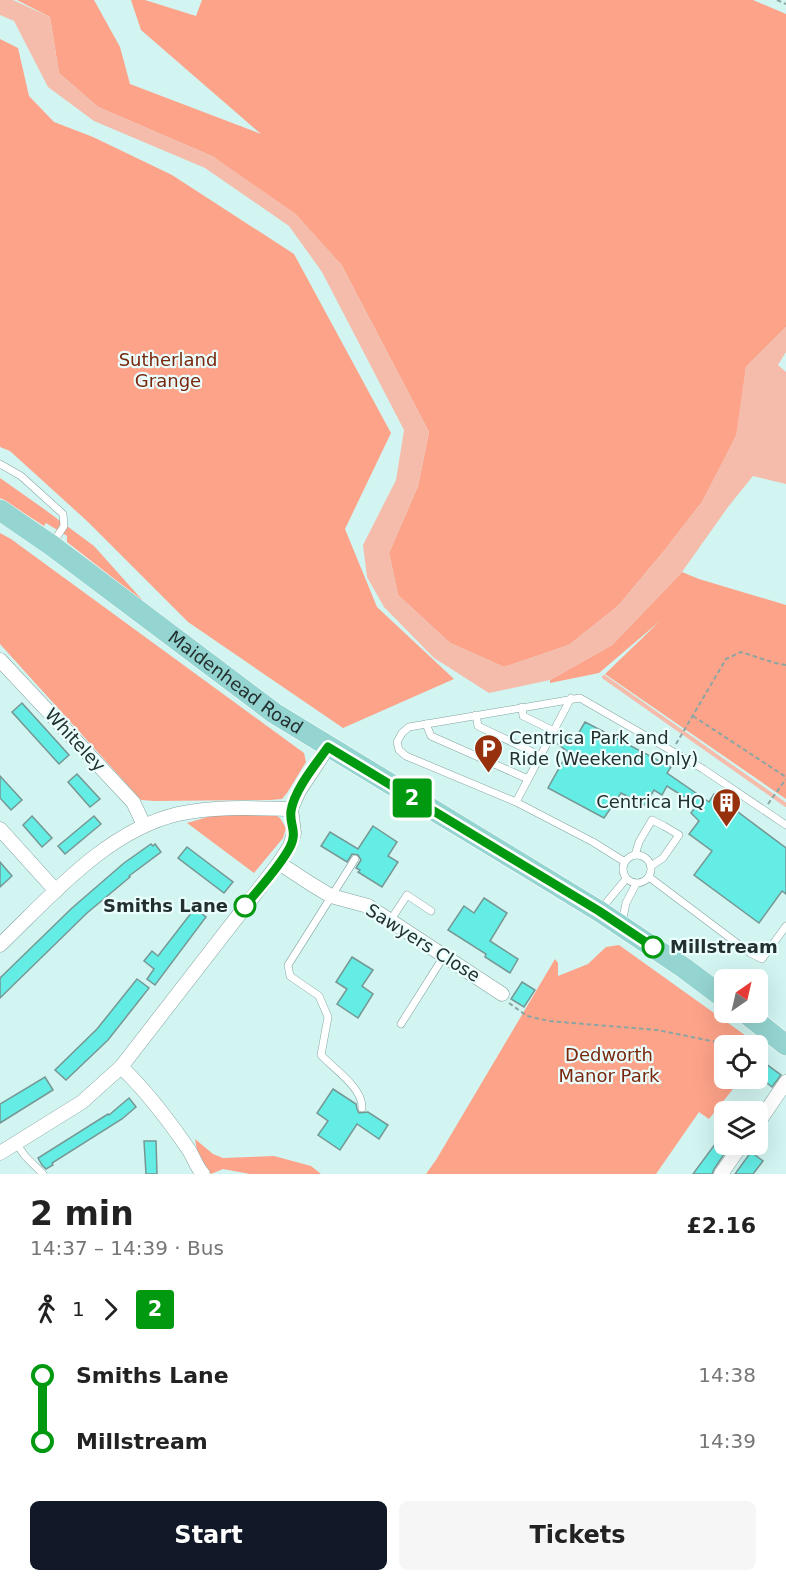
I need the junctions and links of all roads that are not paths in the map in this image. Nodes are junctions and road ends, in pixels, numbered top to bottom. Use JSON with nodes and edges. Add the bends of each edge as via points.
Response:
{"nodes":[{"id":1,"x":0,"y":464,"type":"edge"},
{"id":2,"x":0,"y":510,"type":"edge"},
{"id":3,"x":51,"y":545,"type":"junction"},
{"id":4,"x":0,"y":660,"type":"edge"},
{"id":5,"x":572,"y":698,"type":"junction"},
{"id":6,"x":522,"y":707,"type":"junction"},
{"id":7,"x":476,"y":715,"type":"junction"},
{"id":8,"x":426,"y":724,"type":"junction"},
{"id":9,"x":554,"y":731,"type":"junction"},
{"id":10,"x":328,"y":747,"type":"junction"},
{"id":11,"x":541,"y":756,"type":"junction"},
{"id":12,"x":528,"y":779,"type":"junction"},
{"id":13,"x":516,"y":802,"type":"junction"},
{"id":14,"x":291,"y":810,"type":"junction"},
{"id":15,"x":144,"y":825,"type":"junction"},
{"id":16,"x":786,"y":825,"type":"edge"},
{"id":17,"x":0,"y":829,"type":"edge"},
{"id":18,"x":635,"y":855,"type":"junction"},
{"id":19,"x":355,"y":859,"type":"dead end"},
{"id":20,"x":279,"y":862,"type":"junction"},
{"id":21,"x":625,"y":862,"type":"junction"},
{"id":22,"x":651,"y":866,"type":"junction"},
{"id":23,"x":649,"y":877,"type":"junction"},
{"id":24,"x":626,"y":879,"type":"junction"},
{"id":25,"x":636,"y":884,"type":"junction"},
{"id":26,"x":56,"y":891,"type":"junction"},
{"id":27,"x":331,"y":896,"type":"junction"},
{"id":28,"x":430,"y":911,"type":"dead end"},
{"id":29,"x":599,"y":911,"type":"junction"},
{"id":30,"x":390,"y":921,"type":"junction"},
{"id":31,"x":622,"y":926,"type":"junction"},
{"id":32,"x":786,"y":926,"type":"edge"},
{"id":33,"x":0,"y":945,"type":"edge"},
{"id":34,"x":444,"y":956,"type":"junction"},
{"id":35,"x":714,"y":990,"type":"edge"},
{"id":36,"x":502,"y":994,"type":"road end"},
{"id":37,"x":758,"y":1023,"type":"edge"},
{"id":38,"x":401,"y":1024,"type":"dead end"},
{"id":39,"x":786,"y":1045,"type":"edge"},
{"id":40,"x":121,"y":1067,"type":"junction"},
{"id":41,"x":786,"y":1082,"type":"edge"},
{"id":42,"x":362,"y":1108,"type":"dead end"},
{"id":43,"x":768,"y":1108,"type":"edge"},
{"id":44,"x":16,"y":1143,"type":"junction"},
{"id":45,"x":0,"y":1154,"type":"edge"},
{"id":46,"x":734,"y":1155,"type":"edge"},
{"id":47,"x":200,"y":1173,"type":"edge"},
{"id":48,"x":43,"y":1174,"type":"edge"},
{"id":49,"x":721,"y":1174,"type":"edge"}],
"edges":[{"from":1,"to":3,"type":"lane","via":[[21,476],[63,514],[64,526]]},
{"from":2,"to":3,"type":"main road","name":"Maidenhead Road"},
{"from":3,"to":10,"type":"main road","name":"Maidenhead Road","via":[[274,713]]},
{"from":4,"to":15,"type":"street","name":"Whiteley","via":[[133,802]]},
{"from":5,"to":6,"type":"lane"},
{"from":5,"to":9,"type":"lane"},
{"from":5,"to":16,"type":"lane","via":[[590,702],[629,725]]},
{"from":6,"to":7,"type":"lane"},
{"from":6,"to":9,"type":"lane","via":[[524,716]]},
{"from":7,"to":8,"type":"lane"},
{"from":7,"to":11,"type":"lane","via":[[478,726]]},
{"from":8,"to":12,"type":"lane","via":[[431,736]]},
{"from":8,"to":13,"type":"lane","via":[[402,732],[397,742],[399,750]]},
{"from":9,"to":11,"type":"lane"},
{"from":10,"to":14,"type":"street","via":[[298,791]]},
{"from":10,"to":29,"type":"main road","name":"Maidenhead Road"},
{"from":11,"to":12,"type":"lane"},
{"from":12,"to":13,"type":"lane"},
{"from":13,"to":21,"type":"lane"},
{"from":14,"to":15,"type":"street","via":[[231,807],[178,814]]},
{"from":14,"to":20,"type":"street","via":[[294,833]]},
{"from":15,"to":26,"type":"street","via":[[87,862]]},
{"from":17,"to":26,"type":"street"},
{"from":18,"to":21,"type":"lane"},
{"from":18,"to":22,"type":"lane","via":[[644,856]]},
{"from":18,"to":22,"type":"lane","via":[[652,820],[664,825],[679,836],[663,858]]},
{"from":19,"to":27,"type":"lane"},
{"from":20,"to":27,"type":"street","name":"Sawyers Close"},
{"from":20,"to":40,"type":"street"},
{"from":21,"to":24,"type":"lane","via":[[622,872]]},
{"from":22,"to":23,"type":"lane"},
{"from":23,"to":25,"type":"lane"},
{"from":23,"to":32,"type":"lane","via":[[762,958]]},
{"from":24,"to":25,"type":"lane"},
{"from":24,"to":29,"type":"lane"},
{"from":25,"to":31,"type":"lane","via":[[626,903]]},
{"from":26,"to":33,"type":"street"},
{"from":27,"to":30,"type":"street","name":"Sawyers Close","via":[[368,906]]},
{"from":27,"to":42,"type":"lane","via":[[288,965],[290,976],[319,996],[328,1017],[321,1055],[355,1088]]},
{"from":28,"to":30,"type":"lane","via":[[407,896]]},
{"from":29,"to":31,"type":"main road","name":"Maidenhead Road"},
{"from":30,"to":34,"type":"street","name":"Sawyers Close"},
{"from":31,"to":35,"type":"main road","name":"Maidenhead Road"},
{"from":34,"to":36,"type":"street","name":"Sawyers Close"},
{"from":34,"to":38,"type":"lane"},
{"from":37,"to":39,"type":"main road"},
{"from":40,"to":44,"type":"street","via":[[82,1102]]},
{"from":40,"to":47,"type":"street","via":[[191,1152]]},
{"from":41,"to":43,"type":"street"},
{"from":44,"to":45,"type":"street"},
{"from":44,"to":48,"type":"lane"},
{"from":46,"to":49,"type":"street"}]}
